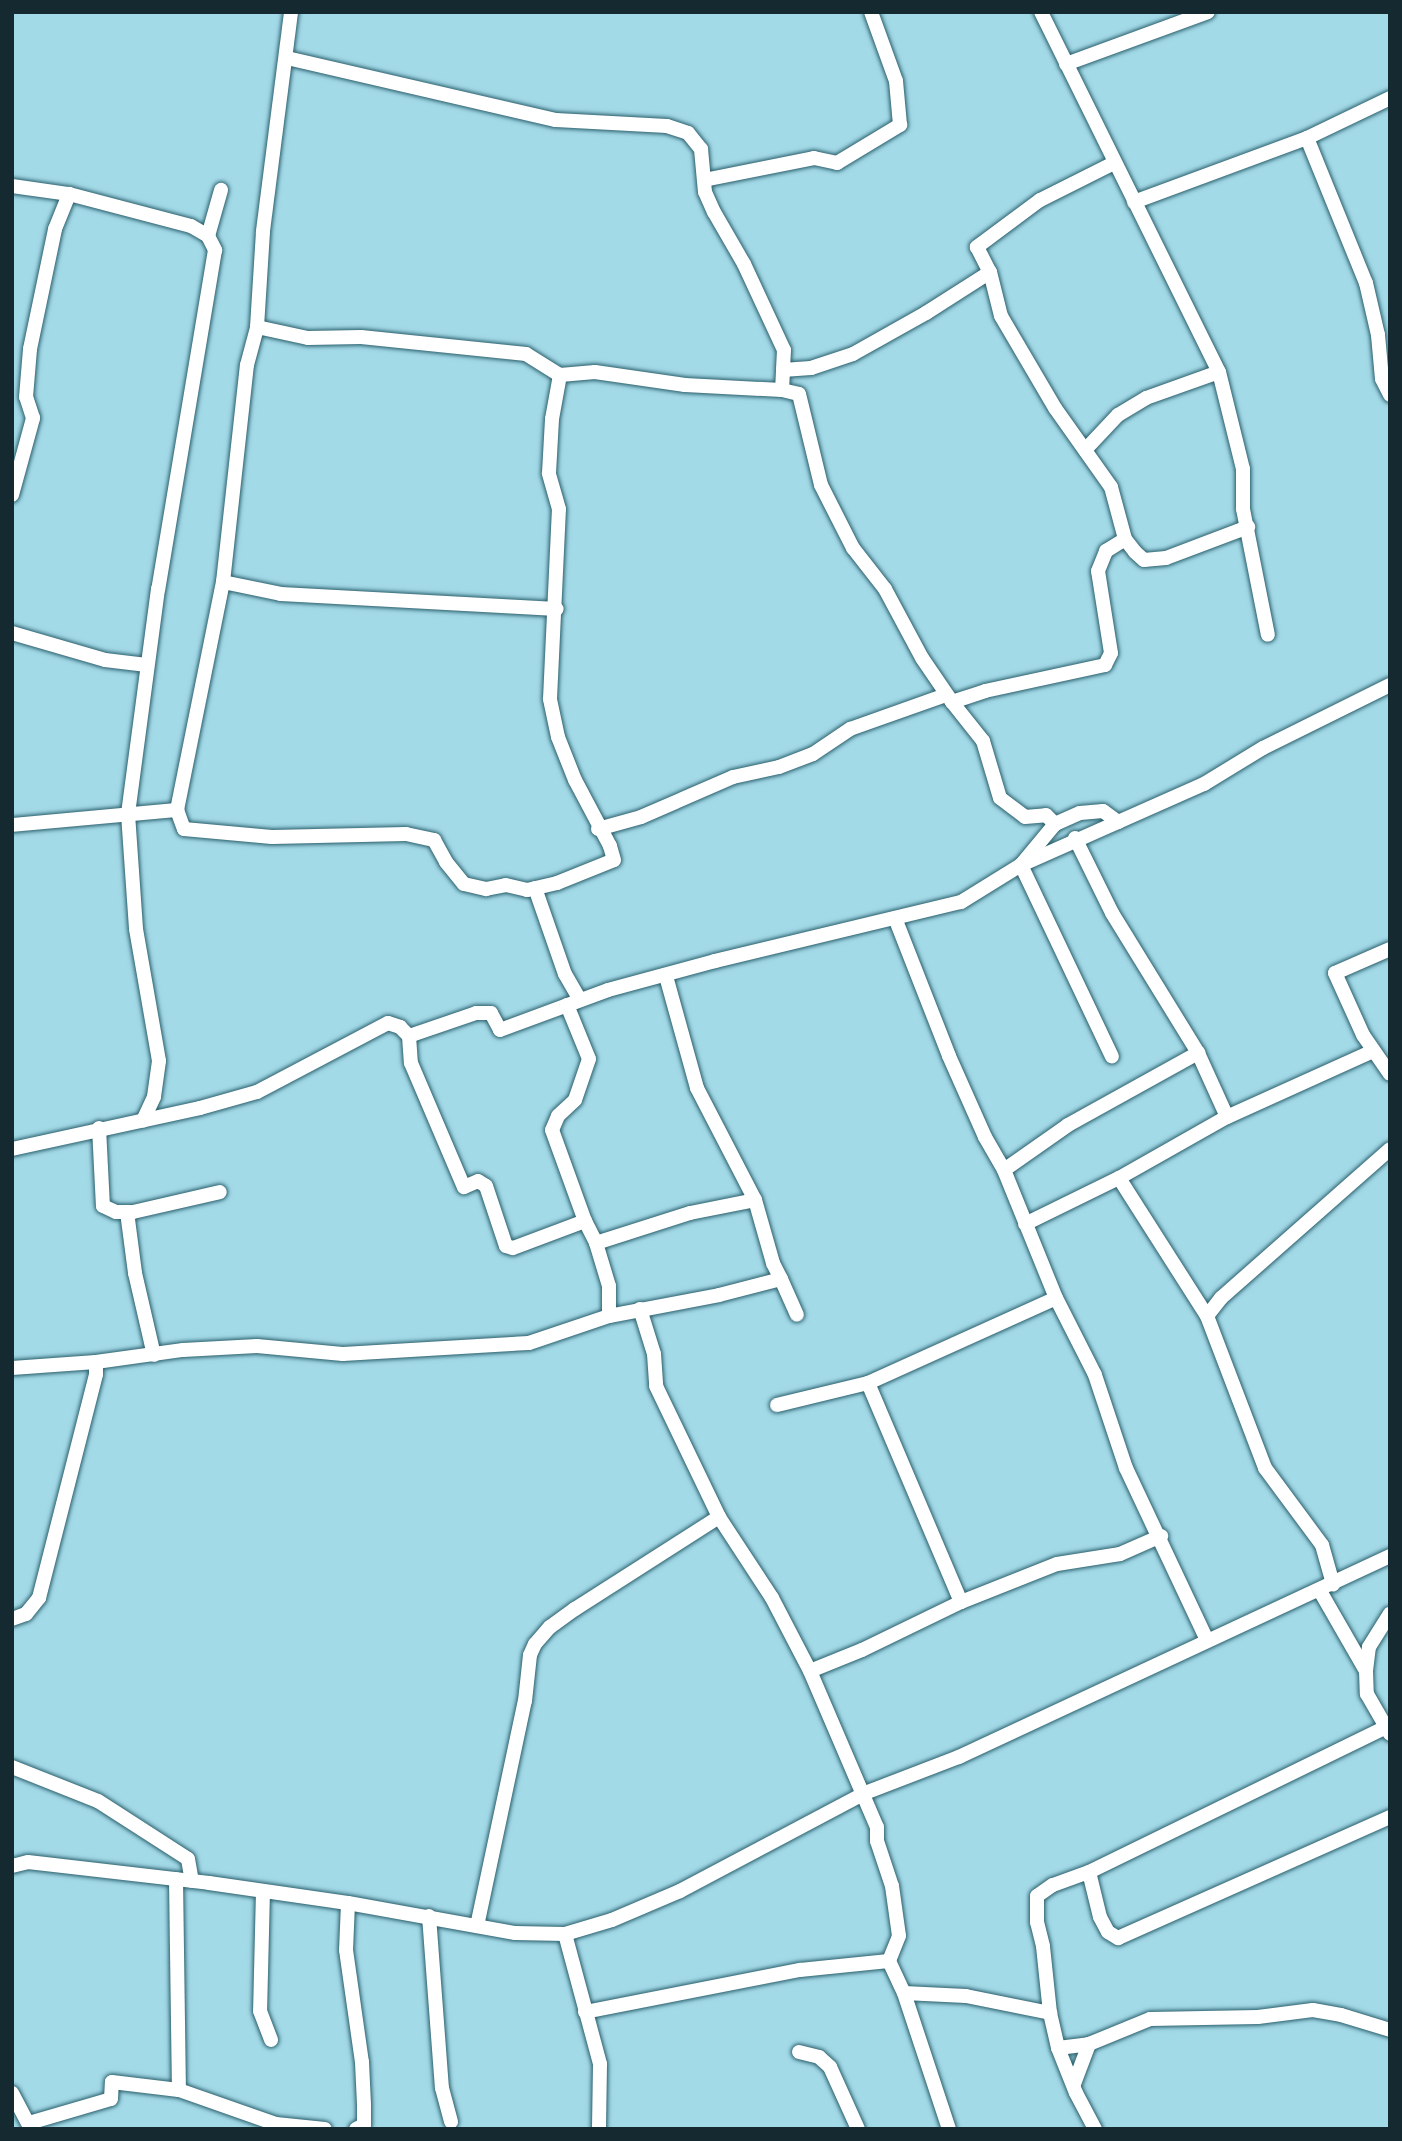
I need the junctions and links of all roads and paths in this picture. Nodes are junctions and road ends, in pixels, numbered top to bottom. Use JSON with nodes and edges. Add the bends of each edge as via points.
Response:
{"nodes":[{"id":1,"x":291,"y":12,"type":"edge"},
{"id":2,"x":871,"y":12,"type":"edge"},
{"id":3,"x":1041,"y":12,"type":"edge"},
{"id":4,"x":1208,"y":12,"type":"edge"},
{"id":5,"x":287,"y":58,"type":"junction"},
{"id":6,"x":1066,"y":64,"type":"junction"},
{"id":7,"x":1390,"y":98,"type":"edge"},
{"id":8,"x":1307,"y":138,"type":"junction"},
{"id":9,"x":1114,"y":163,"type":"junction"},
{"id":10,"x":704,"y":180,"type":"junction"},
{"id":11,"x":12,"y":186,"type":"edge"},
{"id":12,"x":221,"y":190,"type":"dead end"},
{"id":13,"x":69,"y":194,"type":"junction"},
{"id":14,"x":1134,"y":202,"type":"junction"},
{"id":15,"x":208,"y":236,"type":"junction"},
{"id":16,"x":990,"y":272,"type":"junction"},
{"id":17,"x":257,"y":327,"type":"junction"},
{"id":18,"x":811,"y":368,"type":"junction"},
{"id":19,"x":783,"y":370,"type":"junction"},
{"id":20,"x":1219,"y":372,"type":"junction"},
{"id":21,"x":560,"y":375,"type":"junction"},
{"id":22,"x":782,"y":390,"type":"junction"},
{"id":23,"x":799,"y":394,"type":"junction"},
{"id":24,"x":1390,"y":395,"type":"edge"},
{"id":25,"x":1085,"y":450,"type":"junction"},
{"id":26,"x":12,"y":495,"type":"edge"},
{"id":27,"x":1248,"y":527,"type":"junction"},
{"id":28,"x":1125,"y":539,"type":"junction"},
{"id":29,"x":223,"y":582,"type":"junction"},
{"id":30,"x":556,"y":609,"type":"junction"},
{"id":31,"x":12,"y":633,"type":"edge"},
{"id":32,"x":1268,"y":635,"type":"dead end"},
{"id":33,"x":147,"y":665,"type":"junction"},
{"id":34,"x":1390,"y":685,"type":"edge"},
{"id":35,"x":949,"y":699,"type":"junction"},
{"id":36,"x":177,"y":810,"type":"junction"},
{"id":37,"x":128,"y":814,"type":"junction"},
{"id":38,"x":1118,"y":822,"type":"junction"},
{"id":39,"x":1055,"y":824,"type":"junction"},
{"id":40,"x":12,"y":825,"type":"edge"},
{"id":41,"x":598,"y":829,"type":"junction"},
{"id":42,"x":1075,"y":838,"type":"junction"},
{"id":43,"x":1021,"y":865,"type":"junction"},
{"id":44,"x":535,"y":888,"type":"junction"},
{"id":45,"x":895,"y":918,"type":"junction"},
{"id":46,"x":1390,"y":949,"type":"edge"},
{"id":47,"x":666,"y":976,"type":"junction"},
{"id":48,"x":574,"y":1002,"type":"junction"},
{"id":49,"x":409,"y":1036,"type":"junction"},
{"id":50,"x":1373,"y":1051,"type":"junction"},
{"id":51,"x":1198,"y":1053,"type":"junction"},
{"id":52,"x":1112,"y":1056,"type":"dead end"},
{"id":53,"x":1390,"y":1074,"type":"edge"},
{"id":54,"x":1227,"y":1117,"type":"junction"},
{"id":55,"x":143,"y":1121,"type":"junction"},
{"id":56,"x":99,"y":1128,"type":"junction"},
{"id":57,"x":12,"y":1149,"type":"edge"},
{"id":58,"x":1390,"y":1149,"type":"edge"},
{"id":59,"x":1004,"y":1170,"type":"junction"},
{"id":60,"x":1119,"y":1178,"type":"junction"},
{"id":61,"x":220,"y":1192,"type":"dead end"},
{"id":62,"x":755,"y":1200,"type":"junction"},
{"id":63,"x":127,"y":1212,"type":"junction"},
{"id":64,"x":585,"y":1221,"type":"junction"},
{"id":65,"x":1025,"y":1224,"type":"junction"},
{"id":66,"x":596,"y":1243,"type":"junction"},
{"id":67,"x":781,"y":1279,"type":"junction"},
{"id":68,"x":1056,"y":1298,"type":"junction"},
{"id":69,"x":640,"y":1310,"type":"junction"},
{"id":70,"x":797,"y":1315,"type":"dead end"},
{"id":71,"x":610,"y":1316,"type":"junction"},
{"id":72,"x":1207,"y":1316,"type":"junction"},
{"id":73,"x":153,"y":1354,"type":"junction"},
{"id":74,"x":96,"y":1362,"type":"junction"},
{"id":75,"x":12,"y":1368,"type":"edge"},
{"id":76,"x":868,"y":1383,"type":"junction"},
{"id":77,"x":777,"y":1405,"type":"dead end"},
{"id":78,"x":719,"y":1517,"type":"junction"},
{"id":79,"x":1161,"y":1536,"type":"junction"},
{"id":80,"x":1390,"y":1556,"type":"edge"},
{"id":81,"x":1326,"y":1588,"type":"junction"},
{"id":82,"x":961,"y":1602,"type":"junction"},
{"id":83,"x":1390,"y":1614,"type":"edge"},
{"id":84,"x":12,"y":1619,"type":"edge"},
{"id":85,"x":1207,"y":1640,"type":"junction"},
{"id":86,"x":810,"y":1671,"type":"junction"},
{"id":87,"x":1366,"y":1671,"type":"junction"},
{"id":88,"x":1388,"y":1731,"type":"edge"},
{"id":89,"x":12,"y":1767,"type":"edge"},
{"id":90,"x":865,"y":1793,"type":"junction"},
{"id":91,"x":1390,"y":1818,"type":"edge"},
{"id":92,"x":12,"y":1866,"type":"edge"},
{"id":93,"x":1089,"y":1871,"type":"junction"},
{"id":94,"x":176,"y":1879,"type":"junction"},
{"id":95,"x":192,"y":1881,"type":"junction"},
{"id":96,"x":263,"y":1891,"type":"junction"},
{"id":97,"x":348,"y":1903,"type":"junction"},
{"id":98,"x":429,"y":1916,"type":"junction"},
{"id":99,"x":477,"y":1926,"type":"junction"},
{"id":100,"x":565,"y":1934,"type":"junction"},
{"id":101,"x":889,"y":1961,"type":"junction"},
{"id":102,"x":904,"y":1993,"type":"junction"},
{"id":103,"x":585,"y":2012,"type":"junction"},
{"id":104,"x":1050,"y":2013,"type":"junction"},
{"id":105,"x":1390,"y":2030,"type":"edge"},
{"id":106,"x":271,"y":2040,"type":"dead end"},
{"id":107,"x":1089,"y":2044,"type":"junction"},
{"id":108,"x":1058,"y":2048,"type":"junction"},
{"id":109,"x":799,"y":2052,"type":"dead end"},
{"id":110,"x":1074,"y":2084,"type":"junction"},
{"id":111,"x":179,"y":2090,"type":"junction"},
{"id":112,"x":12,"y":2092,"type":"edge"},
{"id":113,"x":451,"y":2122,"type":"dead end"},
{"id":114,"x":30,"y":2126,"type":"edge"},
{"id":115,"x":276,"y":2126,"type":"edge"},
{"id":116,"x":326,"y":2129,"type":"edge"},
{"id":117,"x":356,"y":2129,"type":"edge"},
{"id":118,"x":599,"y":2129,"type":"edge"},
{"id":119,"x":858,"y":2129,"type":"edge"},
{"id":120,"x":949,"y":2129,"type":"edge"},
{"id":121,"x":1095,"y":2129,"type":"edge"}],
"edges":[{"from":1,"to":5,"type":"street"},
{"from":2,"to":10,"type":"street","via":[[896,81],[900,125],[837,163],[814,158]]},
{"from":3,"to":6,"type":"street"},
{"from":4,"to":6,"type":"street"},
{"from":5,"to":10,"type":"street","via":[[556,121],[667,126],[688,133],[701,149]]},
{"from":5,"to":17,"type":"street","via":[[263,231]]},
{"from":6,"to":9,"type":"street"},
{"from":7,"to":8,"type":"street"},
{"from":8,"to":14,"type":"street"},
{"from":8,"to":24,"type":"street","via":[[1366,283],[1382,379]]},
{"from":9,"to":14,"type":"street"},
{"from":9,"to":16,"type":"street","via":[[1040,200],[986,239],[977,247]]},
{"from":10,"to":19,"type":"street","via":[[714,212],[784,350]]},
{"from":11,"to":13,"type":"street"},
{"from":12,"to":15,"type":"street"},
{"from":13,"to":15,"type":"street","via":[[191,226]]},
{"from":13,"to":26,"type":"street","via":[[55,229],[30,349],[26,397],[33,418]]},
{"from":14,"to":20,"type":"street"},
{"from":15,"to":33,"type":"street","via":[[215,250]]},
{"from":16,"to":18,"type":"street","via":[[853,354]]},
{"from":16,"to":25,"type":"street","via":[[1001,316]]},
{"from":17,"to":21,"type":"street","via":[[308,338],[361,337],[526,354]]},
{"from":17,"to":29,"type":"street","via":[[245,378]]},
{"from":18,"to":19,"type":"street"},
{"from":18,"to":23,"type":"street"},
{"from":19,"to":22,"type":"street"},
{"from":20,"to":25,"type":"street","via":[[1146,398],[1118,415]]},
{"from":20,"to":27,"type":"street","via":[[1243,469]]},
{"from":21,"to":22,"type":"street","via":[[596,372],[685,385]]},
{"from":21,"to":30,"type":"street","via":[[549,473],[559,509]]},
{"from":22,"to":23,"type":"street"},
{"from":23,"to":35,"type":"street","via":[[821,485],[853,548],[885,589]]},
{"from":25,"to":28,"type":"street","via":[[1111,487]]},
{"from":27,"to":28,"type":"street","via":[[1195,550],[1159,559],[1144,560]]},
{"from":27,"to":32,"type":"street"},
{"from":28,"to":35,"type":"street","via":[[1107,551],[1098,571],[1111,653],[1105,665]]},
{"from":29,"to":30,"type":"street","via":[[281,594]]},
{"from":29,"to":36,"type":"street"},
{"from":30,"to":41,"type":"street","via":[[550,699],[558,737]]},
{"from":31,"to":33,"type":"street","via":[[105,660]]},
{"from":33,"to":37,"type":"street"},
{"from":34,"to":38,"type":"street","via":[[1264,748],[1204,784]]},
{"from":35,"to":39,"type":"street","via":[[983,741],[1007,807],[1025,817],[1046,815]]},
{"from":35,"to":41,"type":"street","via":[[850,729],[802,759],[733,777],[641,817]]},
{"from":36,"to":37,"type":"street"},
{"from":36,"to":44,"type":"street","via":[[184,829],[272,838],[407,834],[435,840],[464,884],[486,889],[506,885]]},
{"from":37,"to":40,"type":"street"},
{"from":37,"to":55,"type":"street","via":[[136,929],[159,1061],[154,1097]]},
{"from":38,"to":39,"type":"street","via":[[1103,811],[1080,813]]},
{"from":38,"to":42,"type":"street"},
{"from":39,"to":43,"type":"street"},
{"from":41,"to":44,"type":"street","via":[[614,859]]},
{"from":42,"to":43,"type":"street"},
{"from":42,"to":51,"type":"street","via":[[1112,913]]},
{"from":43,"to":45,"type":"street","via":[[961,901]]},
{"from":43,"to":52,"type":"street"},
{"from":44,"to":48,"type":"street"},
{"from":45,"to":47,"type":"street"},
{"from":45,"to":59,"type":"street","via":[[949,1056]]},
{"from":46,"to":50,"type":"street","via":[[1335,973]]},
{"from":47,"to":48,"type":"street"},
{"from":47,"to":62,"type":"street","via":[[698,1088]]},
{"from":48,"to":49,"type":"street","via":[[500,1030],[491,1013],[476,1013]]},
{"from":48,"to":64,"type":"street","via":[[589,1059],[575,1100],[558,1116],[552,1130]]},
{"from":49,"to":55,"type":"street","via":[[388,1023],[257,1091]]},
{"from":49,"to":64,"type":"street","via":[[411,1063],[464,1187],[478,1181],[486,1186],[506,1246],[513,1248]]},
{"from":50,"to":53,"type":"street"},
{"from":50,"to":54,"type":"street"},
{"from":51,"to":54,"type":"street"},
{"from":51,"to":59,"type":"street","via":[[1068,1125]]},
{"from":54,"to":60,"type":"street"},
{"from":55,"to":56,"type":"street"},
{"from":56,"to":57,"type":"street"},
{"from":56,"to":63,"type":"street","via":[[103,1206]]},
{"from":58,"to":72,"type":"street","via":[[1221,1298]]},
{"from":59,"to":65,"type":"street"},
{"from":60,"to":65,"type":"street"},
{"from":60,"to":72,"type":"street"},
{"from":61,"to":63,"type":"street"},
{"from":62,"to":66,"type":"street","via":[[690,1213]]},
{"from":62,"to":67,"type":"street"},
{"from":63,"to":73,"type":"street"},
{"from":64,"to":66,"type":"street"},
{"from":65,"to":68,"type":"street"},
{"from":66,"to":71,"type":"street","via":[[609,1286]]},
{"from":67,"to":69,"type":"street"},
{"from":67,"to":70,"type":"street"},
{"from":68,"to":76,"type":"street"},
{"from":68,"to":79,"type":"street","via":[[1095,1375],[1126,1468]]},
{"from":69,"to":71,"type":"street"},
{"from":69,"to":78,"type":"street","via":[[653,1354],[656,1386]]},
{"from":71,"to":73,"type":"street","via":[[529,1343],[343,1354],[257,1346]]},
{"from":72,"to":81,"type":"street","via":[[1265,1468],[1322,1545]]},
{"from":73,"to":74,"type":"street"},
{"from":74,"to":75,"type":"street"},
{"from":74,"to":84,"type":"street","via":[[39,1598],[26,1614]]},
{"from":76,"to":77,"type":"street"},
{"from":76,"to":82,"type":"street"},
{"from":78,"to":86,"type":"street","via":[[772,1598]]},
{"from":78,"to":99,"type":"street","via":[[575,1609],[536,1644],[530,1655],[525,1701]]},
{"from":79,"to":82,"type":"street","via":[[1120,1554],[1058,1564]]},
{"from":79,"to":85,"type":"street"},
{"from":80,"to":81,"type":"street"},
{"from":81,"to":85,"type":"street"},
{"from":81,"to":87,"type":"street"},
{"from":82,"to":86,"type":"street"},
{"from":83,"to":87,"type":"street","via":[[1369,1647]]},
{"from":85,"to":90,"type":"street","via":[[960,1757]]},
{"from":86,"to":90,"type":"street"},
{"from":87,"to":88,"type":"street","via":[[1367,1694]]},
{"from":88,"to":93,"type":"street"},
{"from":89,"to":95,"type":"street","via":[[110,1808],[188,1859]]},
{"from":90,"to":100,"type":"street","via":[[680,1891]]},
{"from":90,"to":101,"type":"street","via":[[896,1910],[899,1936]]},
{"from":91,"to":93,"type":"street","via":[[1118,1938],[1100,1917]]},
{"from":92,"to":94,"type":"street","via":[[28,1862]]},
{"from":93,"to":104,"type":"street","via":[[1037,1896]]},
{"from":94,"to":95,"type":"street"},
{"from":94,"to":111,"type":"street"},
{"from":95,"to":96,"type":"street"},
{"from":96,"to":97,"type":"street"},
{"from":96,"to":106,"type":"street","via":[[260,2011]]},
{"from":97,"to":98,"type":"street"},
{"from":97,"to":117,"type":"street","via":[[346,1950],[364,2105],[364,2125]]},
{"from":98,"to":99,"type":"street"},
{"from":98,"to":113,"type":"street","via":[[442,2088]]},
{"from":99,"to":100,"type":"street","via":[[515,1933]]},
{"from":100,"to":103,"type":"street"},
{"from":101,"to":102,"type":"street"},
{"from":101,"to":103,"type":"street","via":[[800,1970]]},
{"from":102,"to":104,"type":"street","via":[[966,1996]]},
{"from":102,"to":120,"type":"street"},
{"from":103,"to":118,"type":"street","via":[[600,2064]]},
{"from":104,"to":108,"type":"street"},
{"from":105,"to":107,"type":"street","via":[[1312,2010],[1296,2015],[1150,2019]]},
{"from":107,"to":108,"type":"street"},
{"from":107,"to":110,"type":"street"},
{"from":108,"to":110,"type":"street"},
{"from":109,"to":119,"type":"street","via":[[818,2057],[830,2067]]},
{"from":110,"to":121,"type":"street"},
{"from":111,"to":114,"type":"street","via":[[112,2082],[111,2099]]},
{"from":111,"to":115,"type":"street"},
{"from":112,"to":114,"type":"street"},
{"from":115,"to":116,"type":"street"}]}
